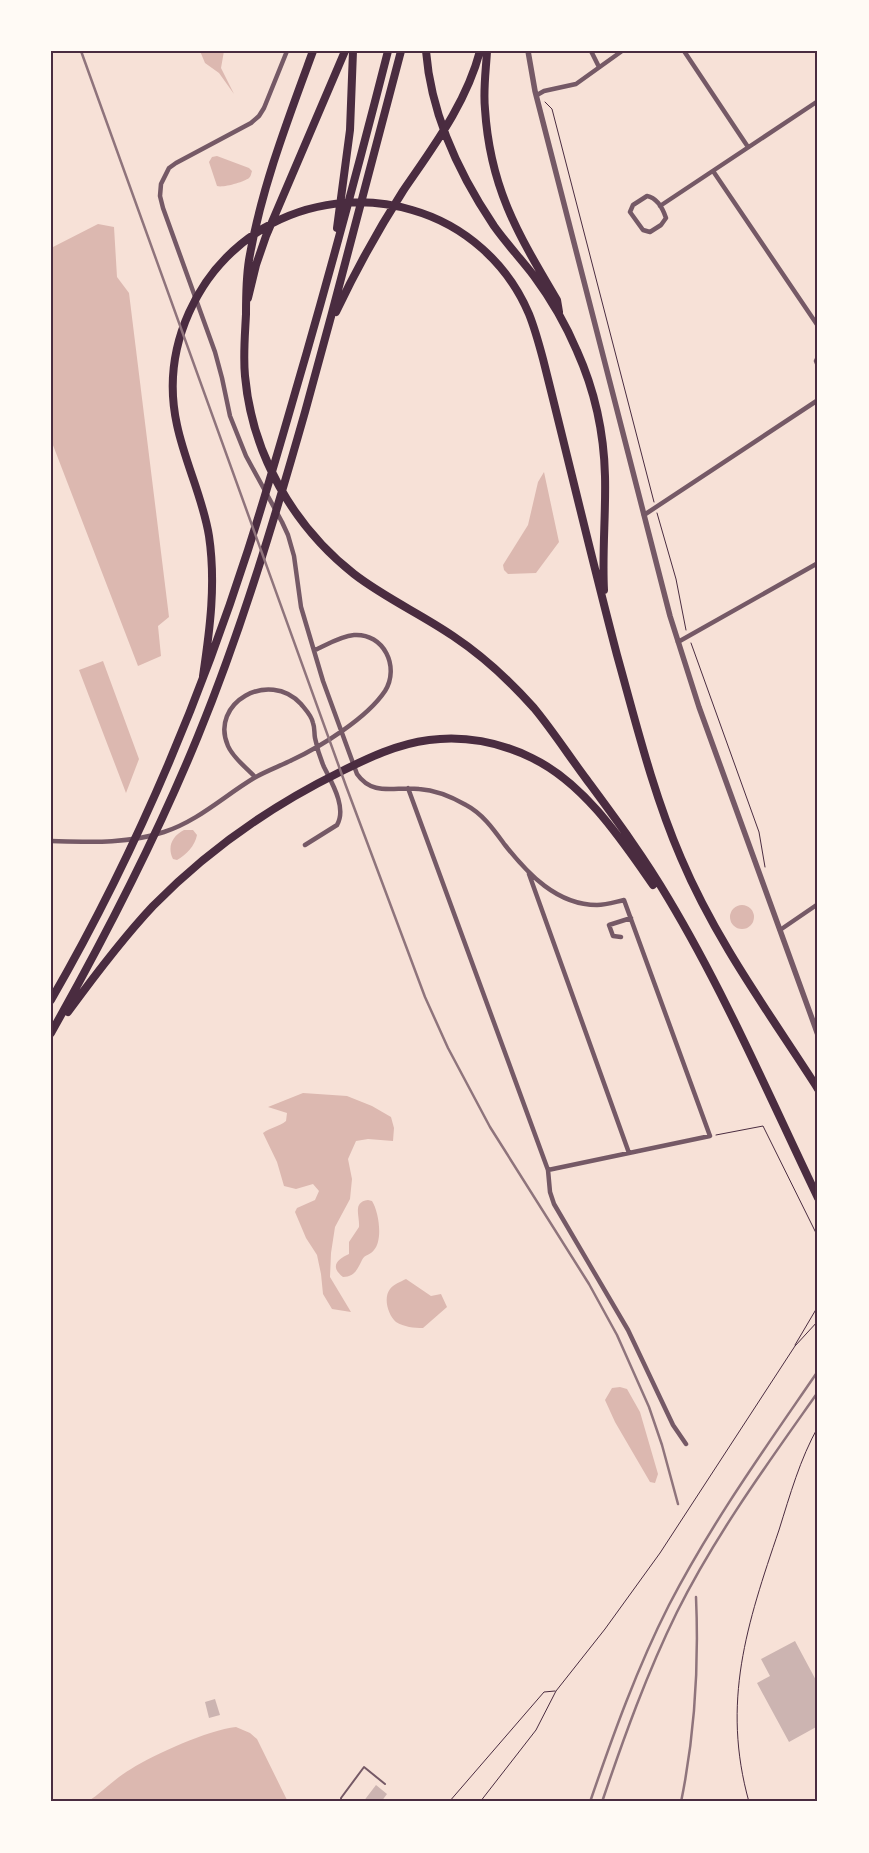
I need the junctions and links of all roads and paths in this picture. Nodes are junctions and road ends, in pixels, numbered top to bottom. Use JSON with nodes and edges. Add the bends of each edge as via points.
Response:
{"nodes":[{"id":1,"x":287,"y":51,"type":"edge"},
{"id":2,"x":313,"y":51,"type":"edge"},
{"id":3,"x":345,"y":51,"type":"edge"},
{"id":4,"x":353,"y":51,"type":"edge"},
{"id":5,"x":388,"y":51,"type":"edge"},
{"id":6,"x":401,"y":51,"type":"edge"},
{"id":7,"x":426,"y":51,"type":"edge"},
{"id":8,"x":480,"y":51,"type":"edge"},
{"id":9,"x":487,"y":51,"type":"edge"},
{"id":10,"x":528,"y":51,"type":"edge"},
{"id":11,"x":591,"y":51,"type":"edge"},
{"id":12,"x":622,"y":51,"type":"edge"},
{"id":13,"x":684,"y":51,"type":"edge"},
{"id":14,"x":599,"y":66,"type":"junction"},
{"id":15,"x":537,"y":95,"type":"junction"},
{"id":16,"x":818,"y":101,"type":"edge"},
{"id":17,"x":748,"y":147,"type":"junction"},
{"id":18,"x":714,"y":171,"type":"junction"},
{"id":19,"x":660,"y":206,"type":"junction"},
{"id":20,"x":332,"y":262,"type":"junction"},
{"id":21,"x":246,"y":315,"type":"junction"},
{"id":22,"x":560,"y":316,"type":"junction"},
{"id":23,"x":818,"y":326,"type":"edge"},
{"id":24,"x":328,"y":330,"type":"junction"},
{"id":25,"x":818,"y":357,"type":"edge"},
{"id":26,"x":818,"y":366,"type":"edge"},
{"id":27,"x":818,"y":400,"type":"edge"},
{"id":28,"x":656,"y":508,"type":"junction"},
{"id":29,"x":644,"y":515,"type":"junction"},
{"id":30,"x":818,"y":563,"type":"edge"},
{"id":31,"x":608,"y":619,"type":"junction"},
{"id":32,"x":688,"y":637,"type":"junction"},
{"id":33,"x":678,"y":642,"type":"junction"},
{"id":34,"x":315,"y":650,"type":"junction"},
{"id":35,"x":203,"y":676,"type":"junction"},
{"id":36,"x":255,"y":777,"type":"junction"},
{"id":37,"x":408,"y":788,"type":"junction"},
{"id":38,"x":51,"y":841,"type":"edge"},
{"id":39,"x":306,"y":845,"type":"dead end"},
{"id":40,"x":762,"y":847,"type":"dead end"},
{"id":41,"x":529,"y":873,"type":"junction"},
{"id":42,"x":818,"y":904,"type":"edge"},
{"id":43,"x":631,"y":918,"type":"junction"},
{"id":44,"x":780,"y":930,"type":"junction"},
{"id":45,"x":686,"y":931,"type":"junction"},
{"id":46,"x":621,"y":937,"type":"dead end"},
{"id":47,"x":51,"y":1000,"type":"edge"},
{"id":48,"x":51,"y":1034,"type":"edge"},
{"id":49,"x":818,"y":1035,"type":"edge"},
{"id":50,"x":818,"y":1089,"type":"edge"},
{"id":51,"x":710,"y":1136,"type":"junction"},
{"id":52,"x":629,"y":1153,"type":"junction"},
{"id":53,"x":548,"y":1170,"type":"junction"},
{"id":54,"x":818,"y":1198,"type":"edge"},
{"id":55,"x":818,"y":1237,"type":"edge"},
{"id":56,"x":818,"y":1306,"type":"edge"},
{"id":57,"x":818,"y":1321,"type":"edge"},
{"id":58,"x":795,"y":1346,"type":"junction"},
{"id":59,"x":818,"y":1427,"type":"edge"},
{"id":60,"x":686,"y":1444,"type":"dead end"},
{"id":61,"x":556,"y":1691,"type":"junction"},
{"id":62,"x":386,"y":1784,"type":"dead end"},
{"id":63,"x":341,"y":1802,"type":"edge"},
{"id":64,"x":449,"y":1802,"type":"edge"},
{"id":65,"x":480,"y":1802,"type":"edge"},
{"id":66,"x":749,"y":1802,"type":"edge"}],
"edges":[{"from":1,"to":34,"type":"street","via":[[259,116],[169,168],[161,184],[160,196],[217,360],[230,416],[246,456],[288,535],[301,607]]},
{"from":2,"to":21,"type":"highway","via":[[262,204],[245,291]]},
{"from":3,"to":21,"type":"highway","via":[[266,236],[252,280]]},
{"from":4,"to":20,"type":"highway","via":[[350,130]]},
{"from":5,"to":20,"type":"highway"},
{"from":6,"to":24,"type":"highway"},
{"from":7,"to":22,"type":"highway","via":[[434,100],[455,157],[479,203]]},
{"from":8,"to":24,"type":"highway","via":[[456,110],[372,242]]},
{"from":9,"to":22,"type":"highway","via":[[485,108],[488,144],[496,176],[515,226],[557,300]]},
{"from":10,"to":15,"type":"street"},
{"from":11,"to":14,"type":"street"},
{"from":12,"to":14,"type":"street"},
{"from":13,"to":17,"type":"street"},
{"from":14,"to":15,"type":"street","via":[[576,84]]},
{"from":15,"to":28,"type":"path","via":[[552,109]]},
{"from":15,"to":29,"type":"street"},
{"from":16,"to":17,"type":"street"},
{"from":17,"to":18,"type":"street"},
{"from":18,"to":19,"type":"street"},
{"from":18,"to":23,"type":"street"},
{"from":19,"to":19,"type":"street","via":[[666,218],[650,232],[643,230],[630,212],[633,205],[647,196]]},
{"from":20,"to":35,"type":"highway","via":[[248,550]]},
{"from":21,"to":45,"type":"highway","via":[[244,362],[248,400],[268,464],[293,509],[322,544],[353,573],[466,645],[508,680],[536,711],[598,795],[667,896]]},
{"from":22,"to":31,"type":"highway","via":[[585,370],[600,425],[605,477],[604,596]]},
{"from":24,"to":48,"type":"highway","via":[[258,572],[198,736],[150,846]]},
{"from":25,"to":26,"type":"street"},
{"from":27,"to":28,"type":"street"},
{"from":28,"to":29,"type":"street"},
{"from":28,"to":32,"type":"path"},
{"from":29,"to":33,"type":"street"},
{"from":30,"to":32,"type":"street"},
{"from":31,"to":35,"type":"highway","via":[[534,327],[524,302],[502,269],[473,240],[450,225],[412,210],[369,202],[325,205],[283,218],[245,241],[214,271],[191,308],[176,350],[173,393],[177,426],[201,500],[211,551],[212,604]]},
{"from":31,"to":50,"type":"highway","via":[[641,743],[681,859],[730,953]]},
{"from":32,"to":33,"type":"street"},
{"from":32,"to":40,"type":"path"},
{"from":33,"to":44,"type":"street"},
{"from":34,"to":36,"type":"street","via":[[354,635],[373,640],[388,653],[392,668],[390,682],[377,701],[334,736]]},
{"from":34,"to":37,"type":"street","via":[[323,681],[363,783],[374,788]]},
{"from":35,"to":47,"type":"highway","via":[[140,828],[96,919]]},
{"from":36,"to":38,"type":"street","via":[[208,811],[164,832],[117,841]]},
{"from":36,"to":39,"type":"street","via":[[227,745],[227,718],[235,704],[247,694],[268,688],[282,690],[300,703],[313,723],[319,754],[340,812],[337,825]]},
{"from":37,"to":41,"type":"street","via":[[445,795],[477,812]]},
{"from":37,"to":53,"type":"street"},
{"from":41,"to":43,"type":"street","via":[[546,887],[576,901],[597,905],[624,900]]},
{"from":41,"to":52,"type":"street"},
{"from":42,"to":44,"type":"street"},
{"from":43,"to":46,"type":"street","via":[[609,925],[613,936]]},
{"from":43,"to":51,"type":"street"},
{"from":44,"to":49,"type":"street"},
{"from":45,"to":48,"type":"highway","via":[[644,871],[583,795],[567,780],[532,758],[492,743],[429,740],[369,757],[306,788],[251,823],[170,889],[133,928]]},
{"from":45,"to":54,"type":"highway"},
{"from":51,"to":52,"type":"street"},
{"from":51,"to":55,"type":"path","via":[[763,1126]]},
{"from":52,"to":53,"type":"street"},
{"from":53,"to":60,"type":"street","via":[[554,1204],[628,1330],[673,1425]]},
{"from":56,"to":58,"type":"path"},
{"from":57,"to":58,"type":"path"},
{"from":58,"to":61,"type":"path","via":[[660,1553]]},
{"from":59,"to":66,"type":"path","via":[[802,1460],[761,1584],[742,1657],[736,1718],[739,1756]]},
{"from":61,"to":64,"type":"path","via":[[544,1692]]},
{"from":61,"to":65,"type":"path","via":[[536,1730]]},
{"from":62,"to":63,"type":"lane","via":[[364,1767]]}]}
